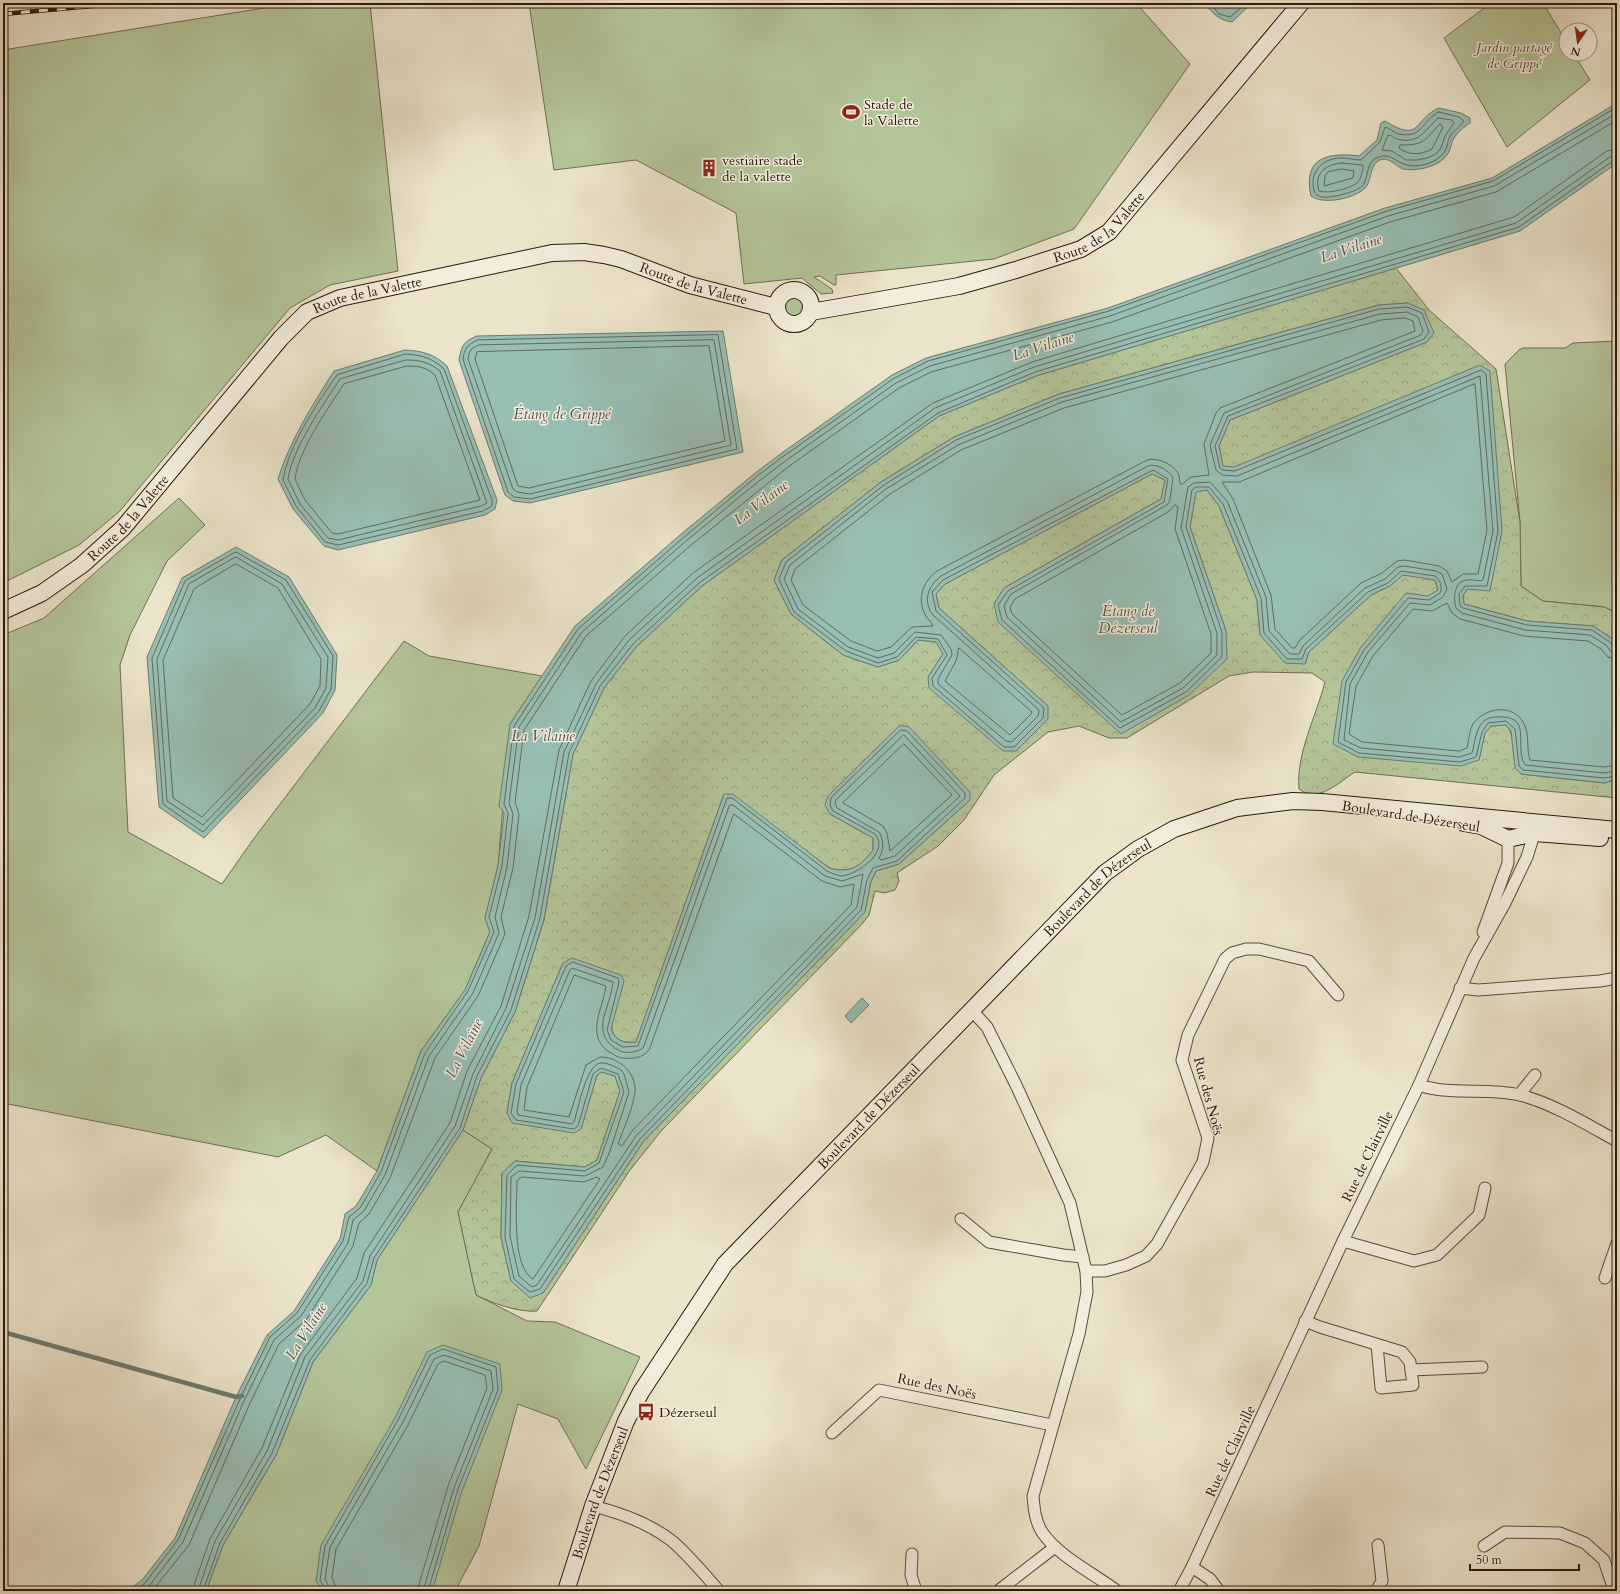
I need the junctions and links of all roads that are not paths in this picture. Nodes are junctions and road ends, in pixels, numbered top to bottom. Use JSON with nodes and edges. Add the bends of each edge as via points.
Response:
{"nodes":[{"id":1,"x":1301,"y":3,"type":"edge"},
{"id":2,"x":776,"y":307,"type":"junction"},
{"id":3,"x":810,"y":312,"type":"junction"},
{"id":4,"x":3,"y":611,"type":"edge"},
{"id":5,"x":1322,"y":802,"type":"junction"},
{"id":6,"x":1537,"y":827,"type":"junction"},
{"id":7,"x":1617,"y":830,"type":"edge"},
{"id":8,"x":1508,"y":839,"type":"junction"},
{"id":9,"x":1617,"y":839,"type":"edge"},
{"id":10,"x":1474,"y":958,"type":"junction"},
{"id":11,"x":1617,"y":978,"type":"edge"},
{"id":12,"x":1460,"y":988,"type":"junction"},
{"id":13,"x":1338,"y":995,"type":"dead end"},
{"id":14,"x":973,"y":1008,"type":"junction"},
{"id":15,"x":1535,"y":1075,"type":"dead end"},
{"id":16,"x":1419,"y":1085,"type":"junction"},
{"id":17,"x":1519,"y":1095,"type":"junction"},
{"id":18,"x":1617,"y":1141,"type":"edge"},
{"id":19,"x":1485,"y":1188,"type":"dead end"},
{"id":20,"x":961,"y":1219,"type":"dead end"},
{"id":21,"x":1343,"y":1241,"type":"junction"},
{"id":22,"x":1617,"y":1243,"type":"edge"},
{"id":23,"x":1083,"y":1257,"type":"junction"},
{"id":24,"x":1086,"y":1271,"type":"junction"},
{"id":25,"x":1605,"y":1278,"type":"dead end"},
{"id":26,"x":1305,"y":1321,"type":"junction"},
{"id":27,"x":1377,"y":1345,"type":"junction"},
{"id":28,"x":1482,"y":1367,"type":"dead end"},
{"id":29,"x":1411,"y":1370,"type":"junction"},
{"id":30,"x":1052,"y":1426,"type":"junction"},
{"id":31,"x":832,"y":1433,"type":"dead end"},
{"id":32,"x":593,"y":1506,"type":"junction"},
{"id":33,"x":1378,"y":1545,"type":"dead end"},
{"id":34,"x":1484,"y":1546,"type":"dead end"},
{"id":35,"x":1055,"y":1547,"type":"junction"},
{"id":36,"x":912,"y":1554,"type":"dead end"},
{"id":37,"x":1192,"y":1567,"type":"junction"},
{"id":38,"x":566,"y":1591,"type":"edge"},
{"id":39,"x":718,"y":1591,"type":"edge"},
{"id":40,"x":916,"y":1591,"type":"edge"},
{"id":41,"x":998,"y":1591,"type":"edge"},
{"id":42,"x":1116,"y":1591,"type":"edge"},
{"id":43,"x":1179,"y":1591,"type":"edge"},
{"id":44,"x":1219,"y":1591,"type":"edge"},
{"id":45,"x":1376,"y":1591,"type":"edge"},
{"id":46,"x":1613,"y":1591,"type":"edge"}],
"edges":[{"from":1,"to":3,"type":"street","name":"Route de la Valette","via":[[1109,232],[1081,249],[960,286]]},
{"from":2,"to":3,"type":"street","via":[[782,320],[794,324],[802,322]]},
{"from":2,"to":3,"type":"street","via":[[783,294],[794,290],[806,296],[811,306]]},
{"from":2,"to":4,"type":"street","name":"Route de la Valette","via":[[690,285],[621,259],[584,252],[552,253],[340,298],[307,312],[281,338],[123,528],[82,565],[42,593]]},
{"from":5,"to":6,"type":"street","name":"Boulevard de Dézerseul"},
{"from":5,"to":8,"type":"street","name":"Boulevard de Dézerseul","via":[[1481,826]]},
{"from":5,"to":14,"type":"street","name":"Boulevard de Dézerseul","via":[[1293,801],[1237,808],[1174,829],[1138,849],[1105,873]]},
{"from":6,"to":7,"type":"street","name":"Boulevard de Dézerseul"},
{"from":6,"to":8,"type":"street","name":"Boulevard de Dézerseul"},
{"from":6,"to":9,"type":"street","name":"Boulevard de Dézerseul"},
{"from":6,"to":10,"type":"street","name":"Rue de Clairville","via":[[1528,857]]},
{"from":8,"to":10,"type":"street","name":"Rue de Clairville","via":[[1508,863]]},
{"from":10,"to":12,"type":"street","name":"Rue de Clairville"},
{"from":11,"to":12,"type":"street","via":[[1478,990]]},
{"from":12,"to":16,"type":"street","name":"Rue de Clairville"},
{"from":13,"to":24,"type":"street","name":"Rue des Noës","via":[[1309,961],[1259,948],[1232,953],[1225,959],[1188,1035],[1182,1060],[1208,1138],[1203,1162],[1157,1244],[1146,1256],[1105,1271]]},
{"from":14,"to":23,"type":"street","via":[[986,1027],[1016,1085],[1070,1203]]},
{"from":14,"to":32,"type":"street","name":"Boulevard de Dézerseul","via":[[725,1264],[641,1392],[626,1420]]},
{"from":15,"to":17,"type":"street"},
{"from":16,"to":17,"type":"street","via":[[1433,1090]]},
{"from":16,"to":21,"type":"street","name":"Rue de Clairville"},
{"from":17,"to":18,"type":"street","via":[[1552,1107]]},
{"from":19,"to":21,"type":"street","via":[[1479,1215],[1437,1256],[1414,1261]]},
{"from":20,"to":23,"type":"street","via":[[989,1242]]},
{"from":21,"to":26,"type":"street","name":"Rue de Clairville"},
{"from":22,"to":25,"type":"street"},
{"from":23,"to":24,"type":"street"},
{"from":24,"to":30,"type":"street","via":[[1087,1292],[1079,1334]]},
{"from":26,"to":27,"type":"street"},
{"from":26,"to":37,"type":"street","name":"Rue de Clairville"},
{"from":27,"to":29,"type":"street","via":[[1402,1352],[1410,1362]]},
{"from":27,"to":29,"type":"street","via":[[1381,1388],[1413,1385]]},
{"from":28,"to":29,"type":"street"},
{"from":30,"to":31,"type":"street","name":"Rue des Noës","via":[[879,1390]]},
{"from":30,"to":35,"type":"street","via":[[1033,1496],[1034,1511],[1041,1531]]},
{"from":32,"to":38,"type":"street","name":"Boulevard de Dézerseul"},
{"from":32,"to":39,"type":"street","via":[[633,1518],[672,1541]]},
{"from":33,"to":45,"type":"street","via":[[1382,1581]]},
{"from":34,"to":46,"type":"street","via":[[1505,1532],[1560,1533],[1585,1543],[1604,1560]]},
{"from":35,"to":41,"type":"street"},
{"from":35,"to":42,"type":"street"},
{"from":36,"to":40,"type":"street","via":[[911,1575]]},
{"from":37,"to":43,"type":"street","name":"Rue de Clairville"},
{"from":37,"to":44,"type":"street","via":[[1210,1579]]}]}
